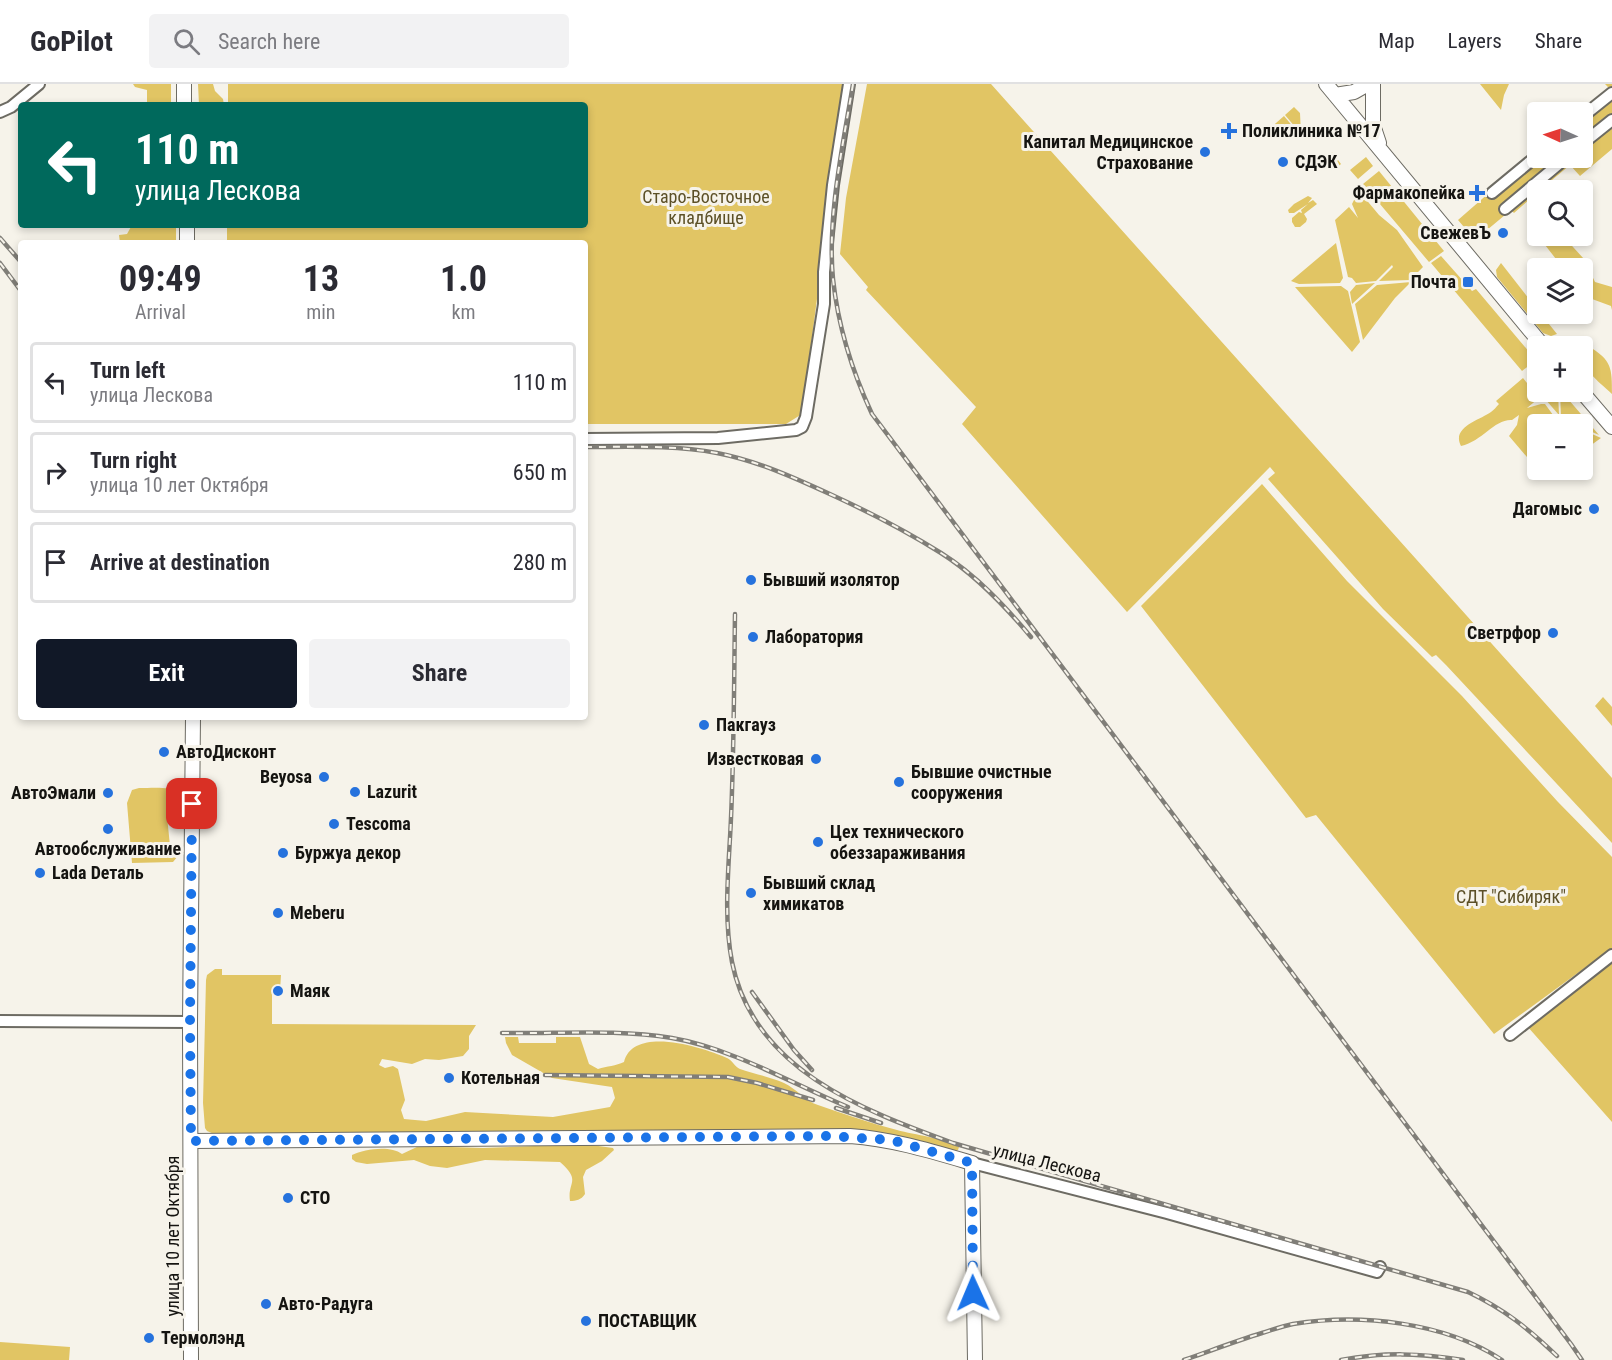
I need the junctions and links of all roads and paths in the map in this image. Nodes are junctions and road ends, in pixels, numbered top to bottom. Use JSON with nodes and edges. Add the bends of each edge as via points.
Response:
{"nodes":[{"id":1,"x":39,"y":84,"type":"edge"},
{"id":2,"x":184,"y":84,"type":"edge"},
{"id":3,"x":849,"y":84,"type":"edge"},
{"id":4,"x":1368,"y":84,"type":"edge"},
{"id":5,"x":1373,"y":84,"type":"edge"},
{"id":6,"x":1330,"y":89,"type":"edge"},
{"id":7,"x":1612,"y":93,"type":"edge"},
{"id":8,"x":184,"y":102,"type":"edge"},
{"id":9,"x":1593,"y":108,"type":"edge"},
{"id":10,"x":0,"y":112,"type":"edge"},
{"id":11,"x":1612,"y":120,"type":"edge"},
{"id":12,"x":1593,"y":135,"type":"edge"},
{"id":13,"x":1383,"y":154,"type":"junction"},
{"id":14,"x":1527,"y":164,"type":"edge"},
{"id":15,"x":1554,"y":168,"type":"edge"},
{"id":16,"x":1492,"y":193,"type":"dead end"},
{"id":17,"x":1505,"y":208,"type":"dead end"},
{"id":18,"x":1536,"y":336,"type":"edge"},
{"id":19,"x":1591,"y":402,"type":"edge"},
{"id":20,"x":1612,"y":427,"type":"edge"},
{"id":21,"x":588,"y":439,"type":"edge"},
{"id":22,"x":193,"y":720,"type":"edge"},
{"id":23,"x":1612,"y":955,"type":"edge"},
{"id":24,"x":0,"y":1021,"type":"edge"},
{"id":25,"x":190,"y":1022,"type":"junction"},
{"id":26,"x":1510,"y":1035,"type":"dead end"},
{"id":27,"x":191,"y":1141,"type":"junction"},
{"id":28,"x":972,"y":1163,"type":"junction"},
{"id":29,"x":1380,"y":1267,"type":"dead end"},
{"id":30,"x":191,"y":1360,"type":"edge"},
{"id":31,"x":975,"y":1360,"type":"edge"}],
"edges":[{"from":1,"to":10,"type":"street"},
{"from":2,"to":8,"type":"main road"},
{"from":3,"to":21,"type":"street","via":[[828,221],[824,304],[802,427],[718,438]]},
{"from":4,"to":6,"type":"main road","via":[[1354,92]]},
{"from":5,"to":13,"type":"main road","via":[[1373,125]]},
{"from":6,"to":13,"type":"main road"},
{"from":7,"to":9,"type":"street"},
{"from":11,"to":12,"type":"street"},
{"from":13,"to":18,"type":"main road"},
{"from":14,"to":16,"type":"street"},
{"from":15,"to":17,"type":"street"},
{"from":19,"to":20,"type":"main road"},
{"from":22,"to":25,"type":"main road","name":"улица 10 лет Октября"},
{"from":23,"to":26,"type":"street"},
{"from":24,"to":25,"type":"street"},
{"from":25,"to":27,"type":"main road","name":"улица 10 лет Октября"},
{"from":27,"to":28,"type":"main road","name":"улица Лескова","via":[[850,1136],[891,1140]]},
{"from":27,"to":30,"type":"main road","name":"улица 10 лет Октября"},
{"from":28,"to":29,"type":"street","name":"улица Лескова","via":[[1369,1271],[1377,1272]]},
{"from":28,"to":31,"type":"main road"}]}
